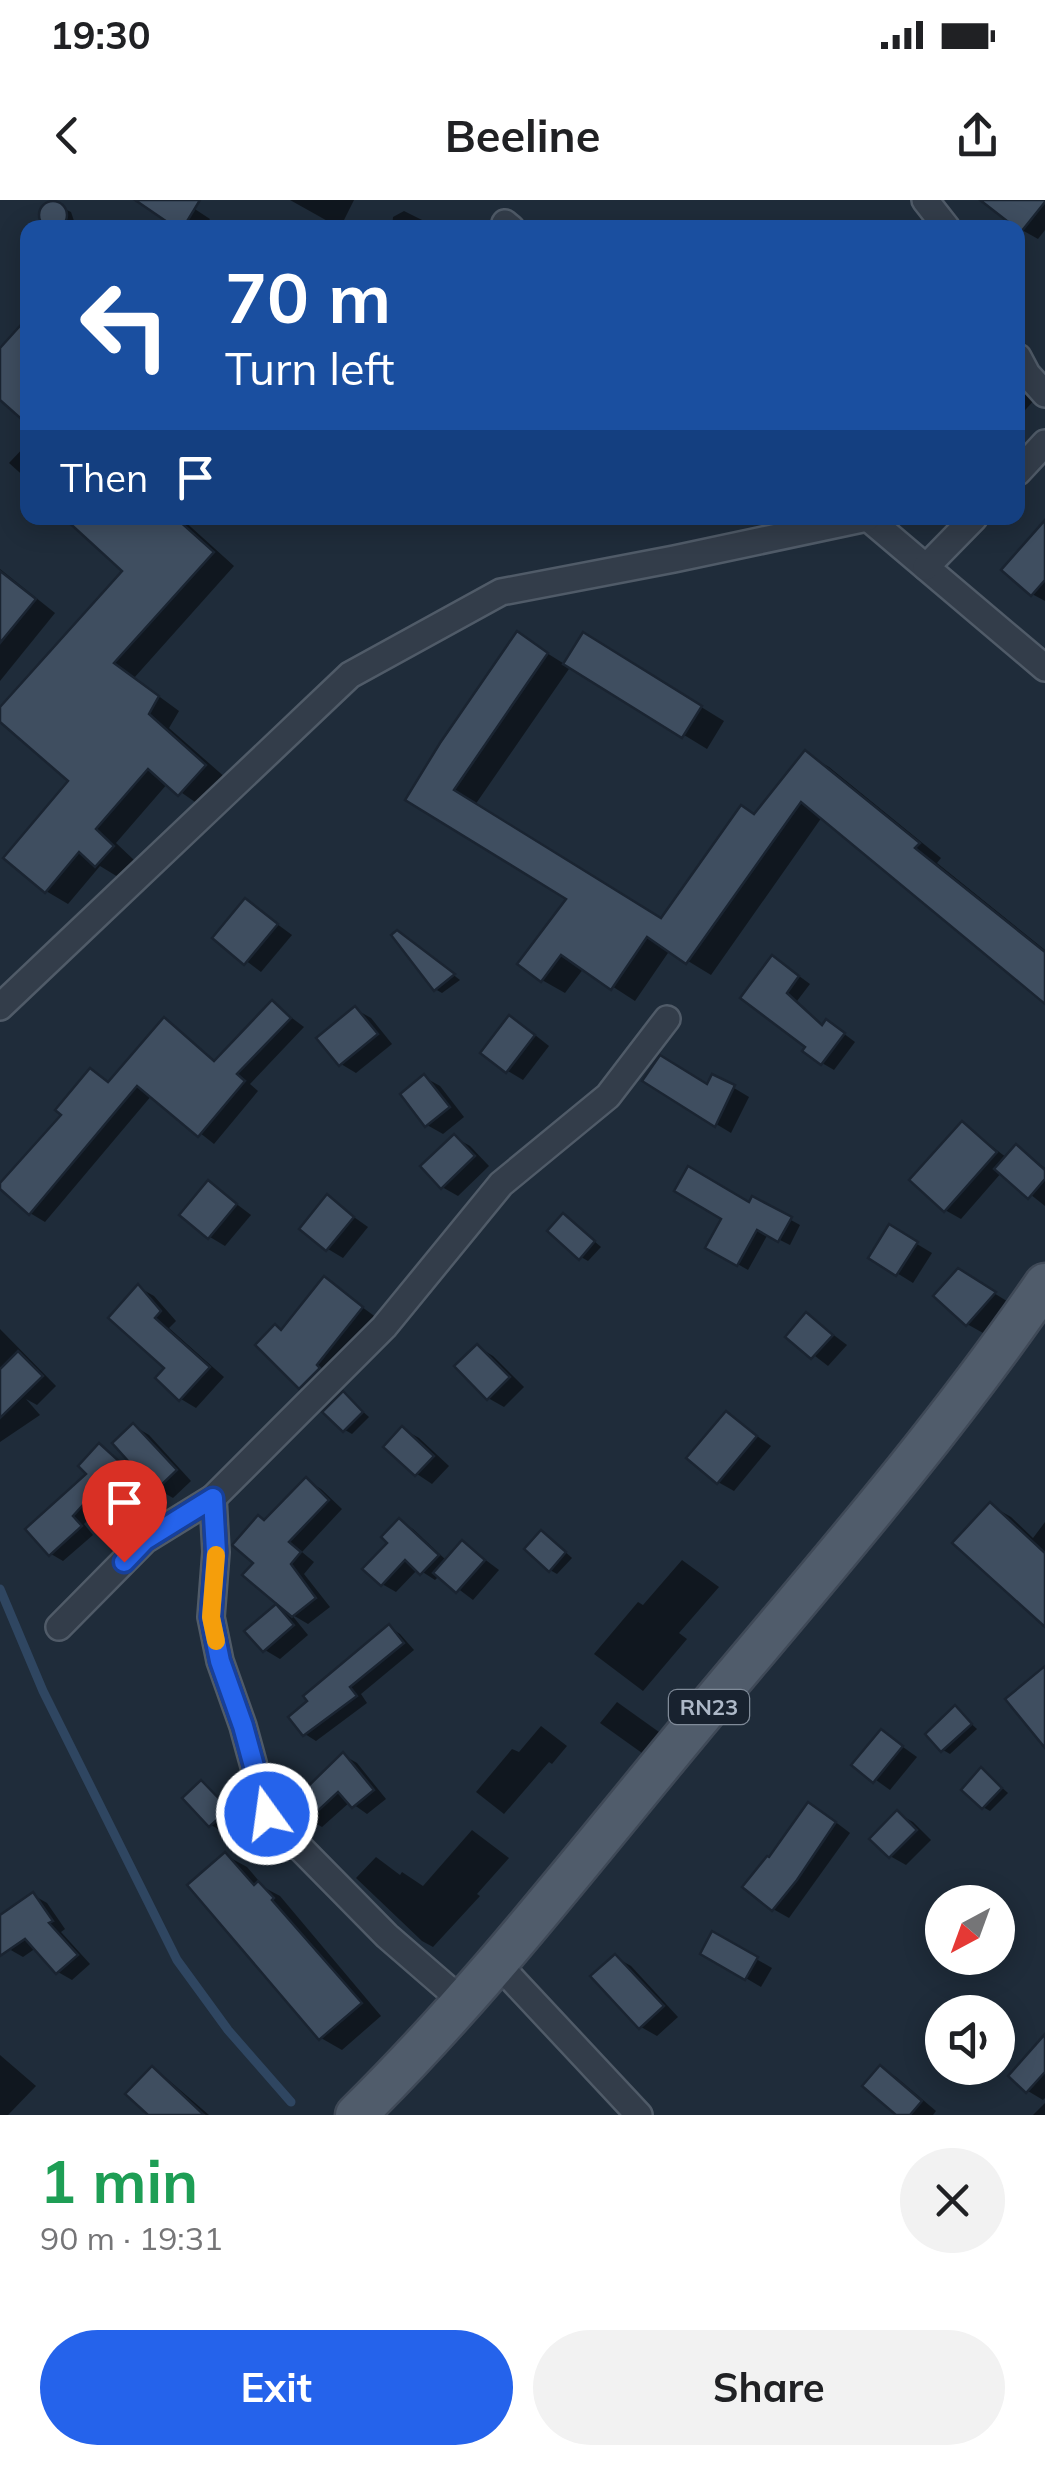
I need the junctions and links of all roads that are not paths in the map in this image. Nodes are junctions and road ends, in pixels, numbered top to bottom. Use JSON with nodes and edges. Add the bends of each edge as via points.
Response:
{"nodes":[{"id":1,"x":925,"y":200,"type":"edge"},
{"id":2,"x":941,"y":220,"type":"edge"},
{"id":3,"x":1025,"y":370,"type":"edge"},
{"id":4,"x":1045,"y":394,"type":"edge"},
{"id":5,"x":1045,"y":443,"type":"edge"},
{"id":6,"x":1025,"y":464,"type":"edge"},
{"id":7,"x":834,"y":525,"type":"edge"},
{"id":8,"x":875,"y":525,"type":"edge"},
{"id":9,"x":967,"y":525,"type":"edge"},
{"id":10,"x":926,"y":567,"type":"junction"},
{"id":11,"x":1045,"y":668,"type":"edge"},
{"id":12,"x":0,"y":1007,"type":"edge"},
{"id":13,"x":667,"y":1019,"type":"dead end"},
{"id":14,"x":1045,"y":1284,"type":"edge"},
{"id":15,"x":213,"y":1498,"type":"junction"},
{"id":16,"x":60,"y":1627,"type":"dead end"},
{"id":17,"x":496,"y":1962,"type":"junction"},
{"id":18,"x":462,"y":2001,"type":"junction"},
{"id":19,"x":356,"y":2115,"type":"edge"},
{"id":20,"x":639,"y":2115,"type":"edge"}],
"edges":[{"from":1,"to":2,"type":"street"},
{"from":3,"to":4,"type":"street"},
{"from":5,"to":6,"type":"street"},
{"from":7,"to":12,"type":"street","via":[[502,592],[350,675]]},
{"from":8,"to":10,"type":"street"},
{"from":9,"to":10,"type":"street"},
{"from":10,"to":11,"type":"street"},
{"from":13,"to":15,"type":"street","via":[[608,1096],[501,1184],[384,1327]]},
{"from":14,"to":17,"type":"main road","number":"RN23","via":[[896,1481]]},
{"from":15,"to":16,"type":"street","via":[[145,1540]]},
{"from":15,"to":18,"type":"street","via":[[211,1617],[267,1814]]},
{"from":17,"to":18,"type":"main road","number":"RN23"},
{"from":17,"to":20,"type":"street"},
{"from":18,"to":19,"type":"main road","number":"RN23"}]}
